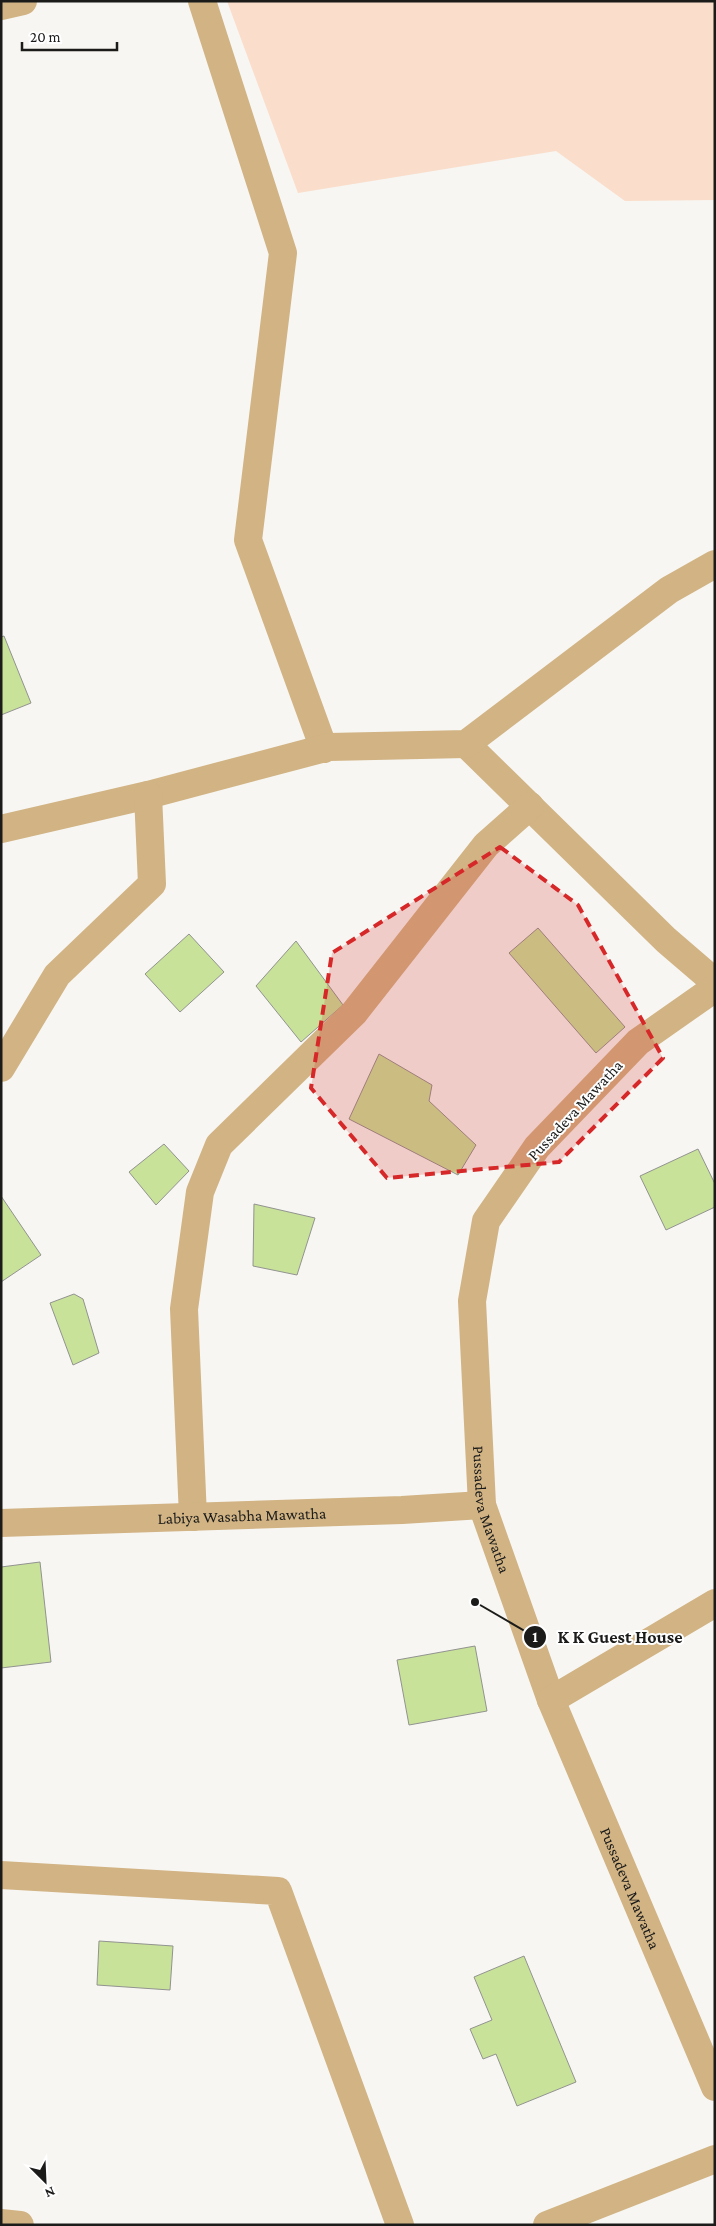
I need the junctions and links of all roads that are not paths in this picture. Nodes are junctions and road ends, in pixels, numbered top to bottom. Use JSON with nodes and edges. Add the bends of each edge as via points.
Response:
{"nodes":[{"id":1,"x":23,"y":1,"type":"edge"},
{"id":2,"x":202,"y":1,"type":"edge"},
{"id":3,"x":1,"y":6,"type":"edge"},
{"id":4,"x":715,"y":564,"type":"edge"},
{"id":5,"x":466,"y":744,"type":"junction"},
{"id":6,"x":324,"y":749,"type":"junction"},
{"id":7,"x":148,"y":795,"type":"junction"},
{"id":8,"x":530,"y":806,"type":"junction"},
{"id":9,"x":1,"y":829,"type":"edge"},
{"id":10,"x":715,"y":982,"type":"edge"},
{"id":11,"x":715,"y":988,"type":"edge"},
{"id":12,"x":1,"y":1068,"type":"edge"},
{"id":13,"x":482,"y":1505,"type":"junction"},
{"id":14,"x":193,"y":1517,"type":"junction"},
{"id":15,"x":1,"y":1523,"type":"edge"},
{"id":16,"x":715,"y":1603,"type":"edge"},
{"id":17,"x":551,"y":1700,"type":"junction"},
{"id":18,"x":1,"y":1875,"type":"edge"},
{"id":19,"x":715,"y":2087,"type":"edge"},
{"id":20,"x":715,"y":2159,"type":"edge"},
{"id":21,"x":1,"y":2223,"type":"edge"},
{"id":22,"x":20,"y":2225,"type":"edge"},
{"id":23,"x":400,"y":2225,"type":"edge"},
{"id":24,"x":547,"y":2225,"type":"edge"}],
"edges":[{"from":1,"to":3,"type":"street"},
{"from":2,"to":6,"type":"street","via":[[282,254],[248,540]]},
{"from":4,"to":5,"type":"street","via":[[669,590]]},
{"from":5,"to":6,"type":"street"},
{"from":5,"to":8,"type":"street"},
{"from":6,"to":7,"type":"street"},
{"from":7,"to":9,"type":"street"},
{"from":7,"to":12,"type":"street","via":[[152,884],[57,975]]},
{"from":8,"to":10,"type":"street","via":[[666,940]]},
{"from":8,"to":14,"type":"street","via":[[486,845],[354,1013],[219,1145],[200,1192],[184,1309]]},
{"from":11,"to":13,"type":"street","name":"Pussadeva Mawatha","via":[[638,1042],[537,1147],[486,1221],[472,1302]]},
{"from":13,"to":14,"type":"street","name":"Labiya Wasabha Mawatha"},
{"from":13,"to":17,"type":"street","name":"Pussadeva Mawatha"},
{"from":14,"to":15,"type":"street","name":"Labiya Wasabha Mawatha"},
{"from":16,"to":17,"type":"street"},
{"from":17,"to":19,"type":"street","name":"Pussadeva Mawatha"},
{"from":18,"to":23,"type":"street","via":[[278,1891]]},
{"from":20,"to":24,"type":"street"},
{"from":21,"to":22,"type":"street"}]}
